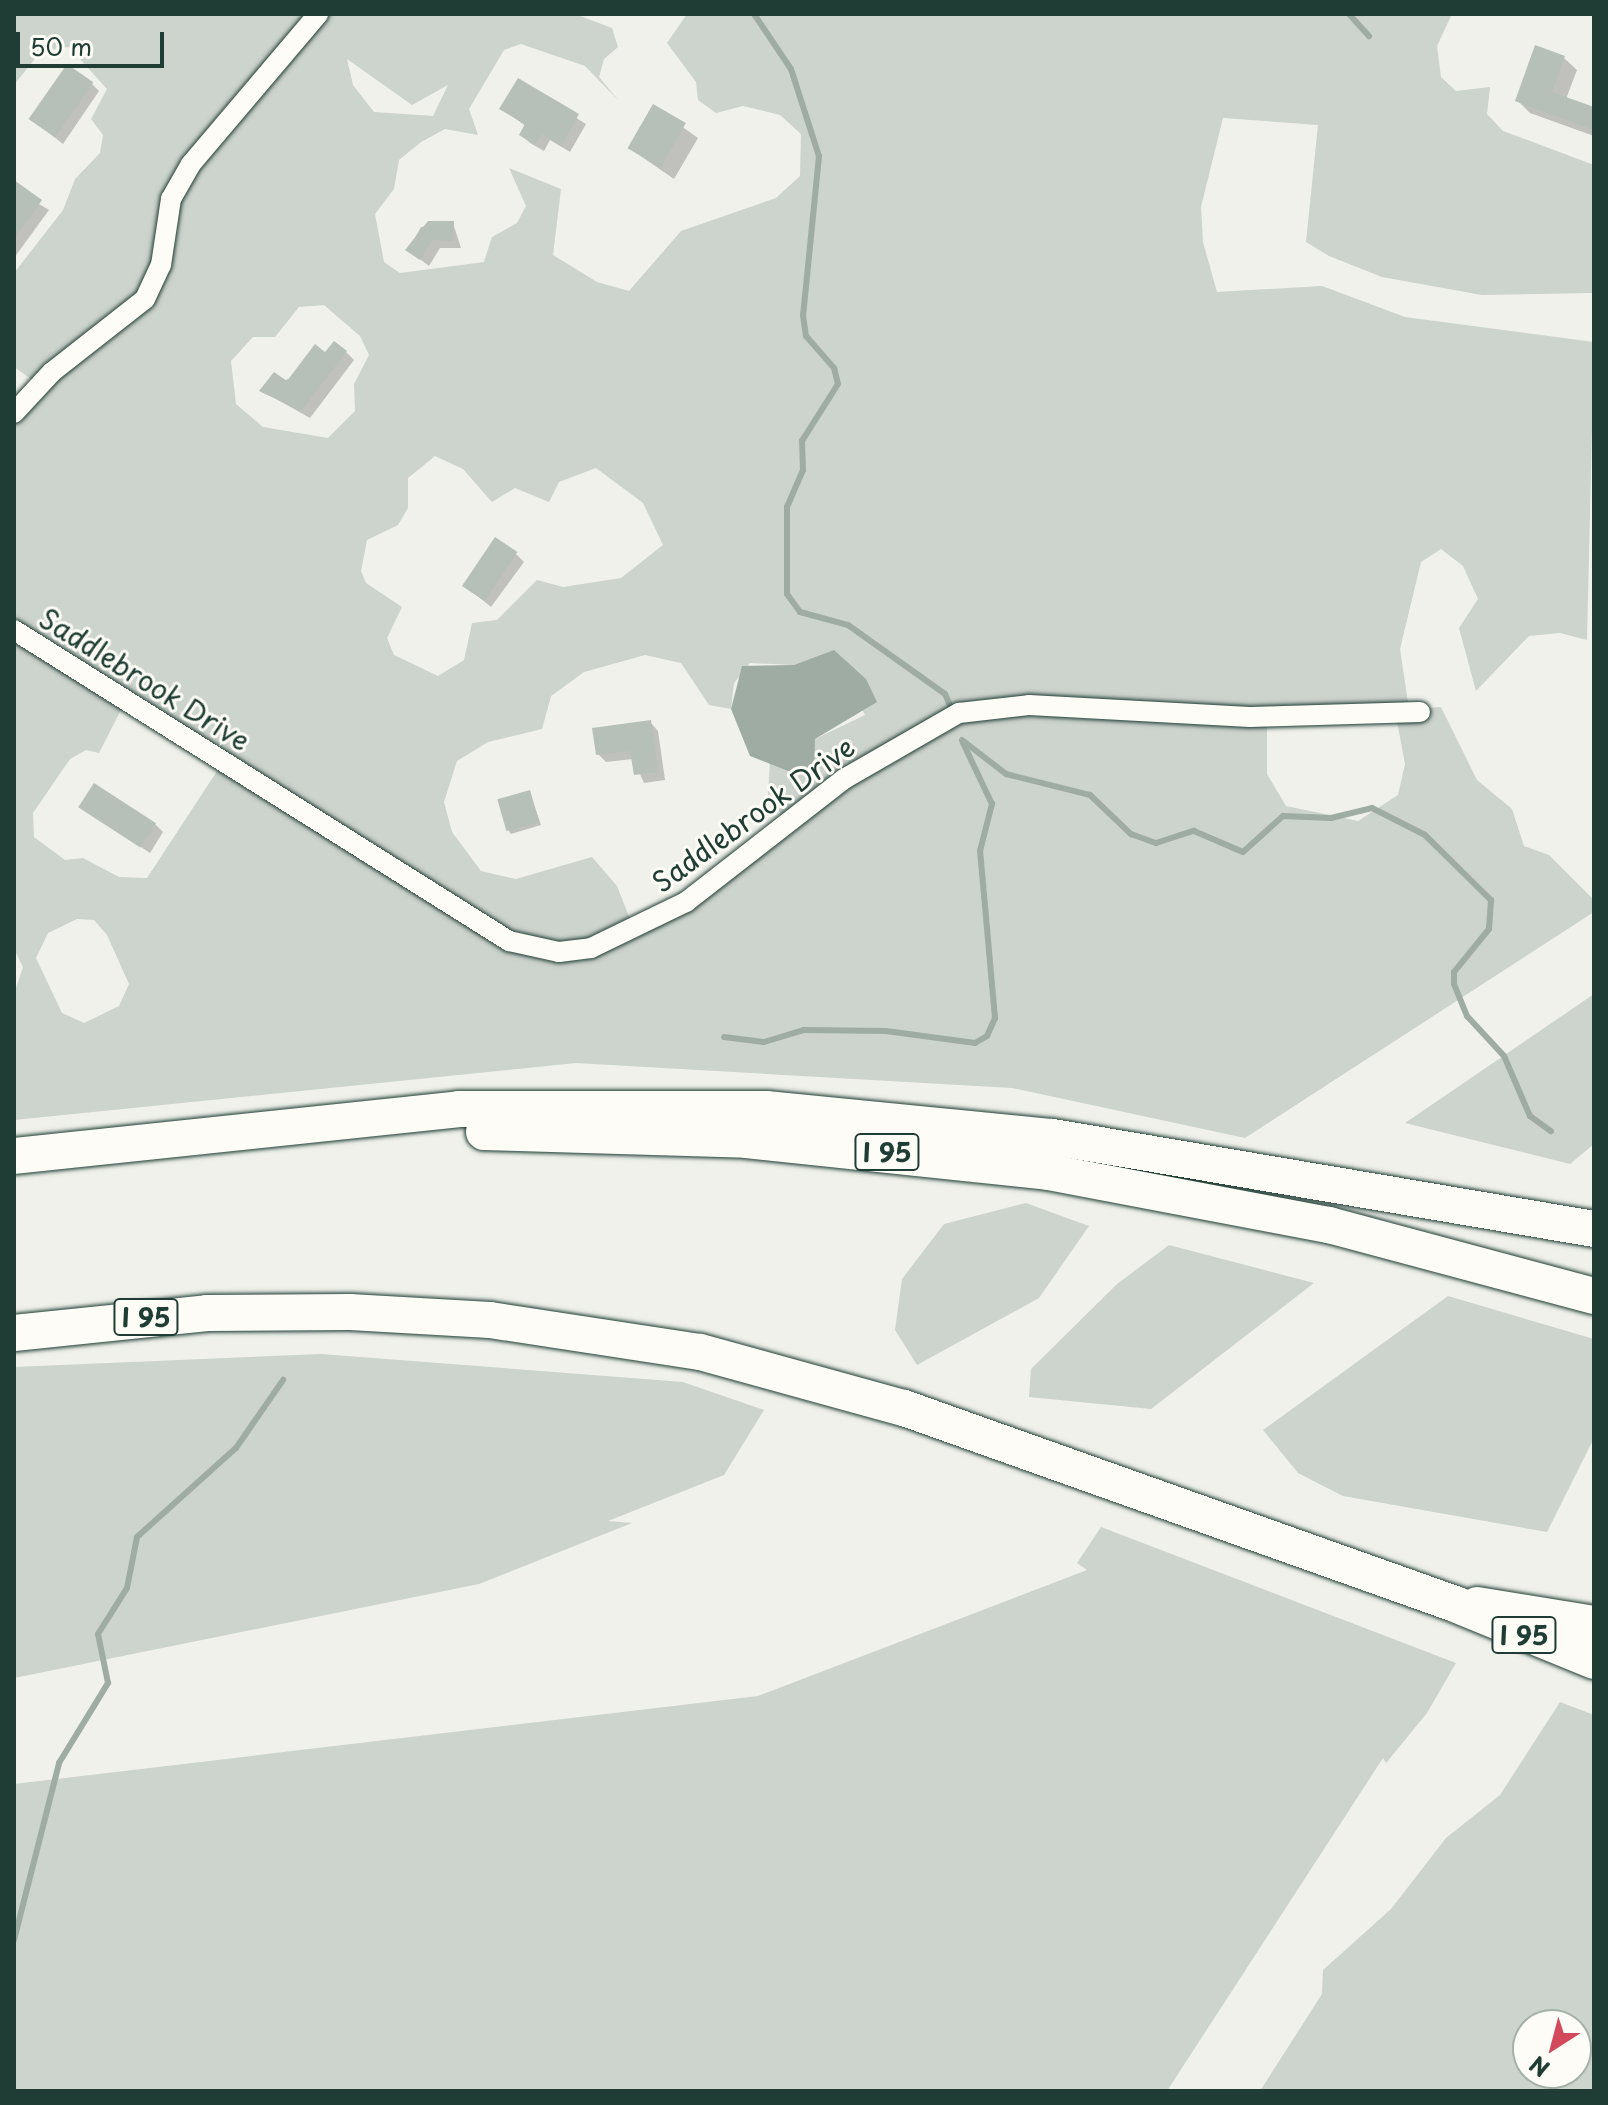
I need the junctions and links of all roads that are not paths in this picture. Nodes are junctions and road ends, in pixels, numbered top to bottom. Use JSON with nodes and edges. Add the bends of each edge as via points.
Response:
{"nodes":[{"id":1,"x":318,"y":14,"type":"edge"},
{"id":2,"x":14,"y":413,"type":"edge"},
{"id":3,"x":14,"y":630,"type":"edge"},
{"id":4,"x":1420,"y":712,"type":"dead end"},
{"id":5,"x":165,"y":1139,"type":"junction"},
{"id":6,"x":14,"y":1156,"type":"edge"},
{"id":7,"x":1594,"y":1229,"type":"edge"},
{"id":8,"x":1594,"y":1296,"type":"edge"},
{"id":9,"x":14,"y":1333,"type":"edge"},
{"id":10,"x":1455,"y":1604,"type":"junction"},
{"id":11,"x":1594,"y":1624,"type":"edge"},
{"id":12,"x":1594,"y":1661,"type":"edge"}],
"edges":[{"from":1,"to":2,"type":"street","via":[[191,164],[171,199],[161,265],[145,299],[52,372]]},
{"from":3,"to":4,"type":"street","name":"Saddlebrook Drive","via":[[509,941],[559,952],[591,948],[686,902],[844,779],[959,713],[1029,705],[1250,717]]},
{"from":5,"to":6,"type":"highway","number":"I 95"},
{"from":5,"to":7,"type":"highway","via":[[474,1109],[840,1113],[1053,1137]]},
{"from":5,"to":8,"type":"highway","number":"I 95","via":[[529,1132],[904,1154],[1259,1209]]},
{"from":9,"to":10,"type":"highway","number":"I 95","via":[[278,1311],[420,1314],[631,1339],[858,1392]]},
{"from":10,"to":11,"type":"highway","via":[[1527,1608]]},
{"from":10,"to":12,"type":"highway","number":"I 95"}]}
